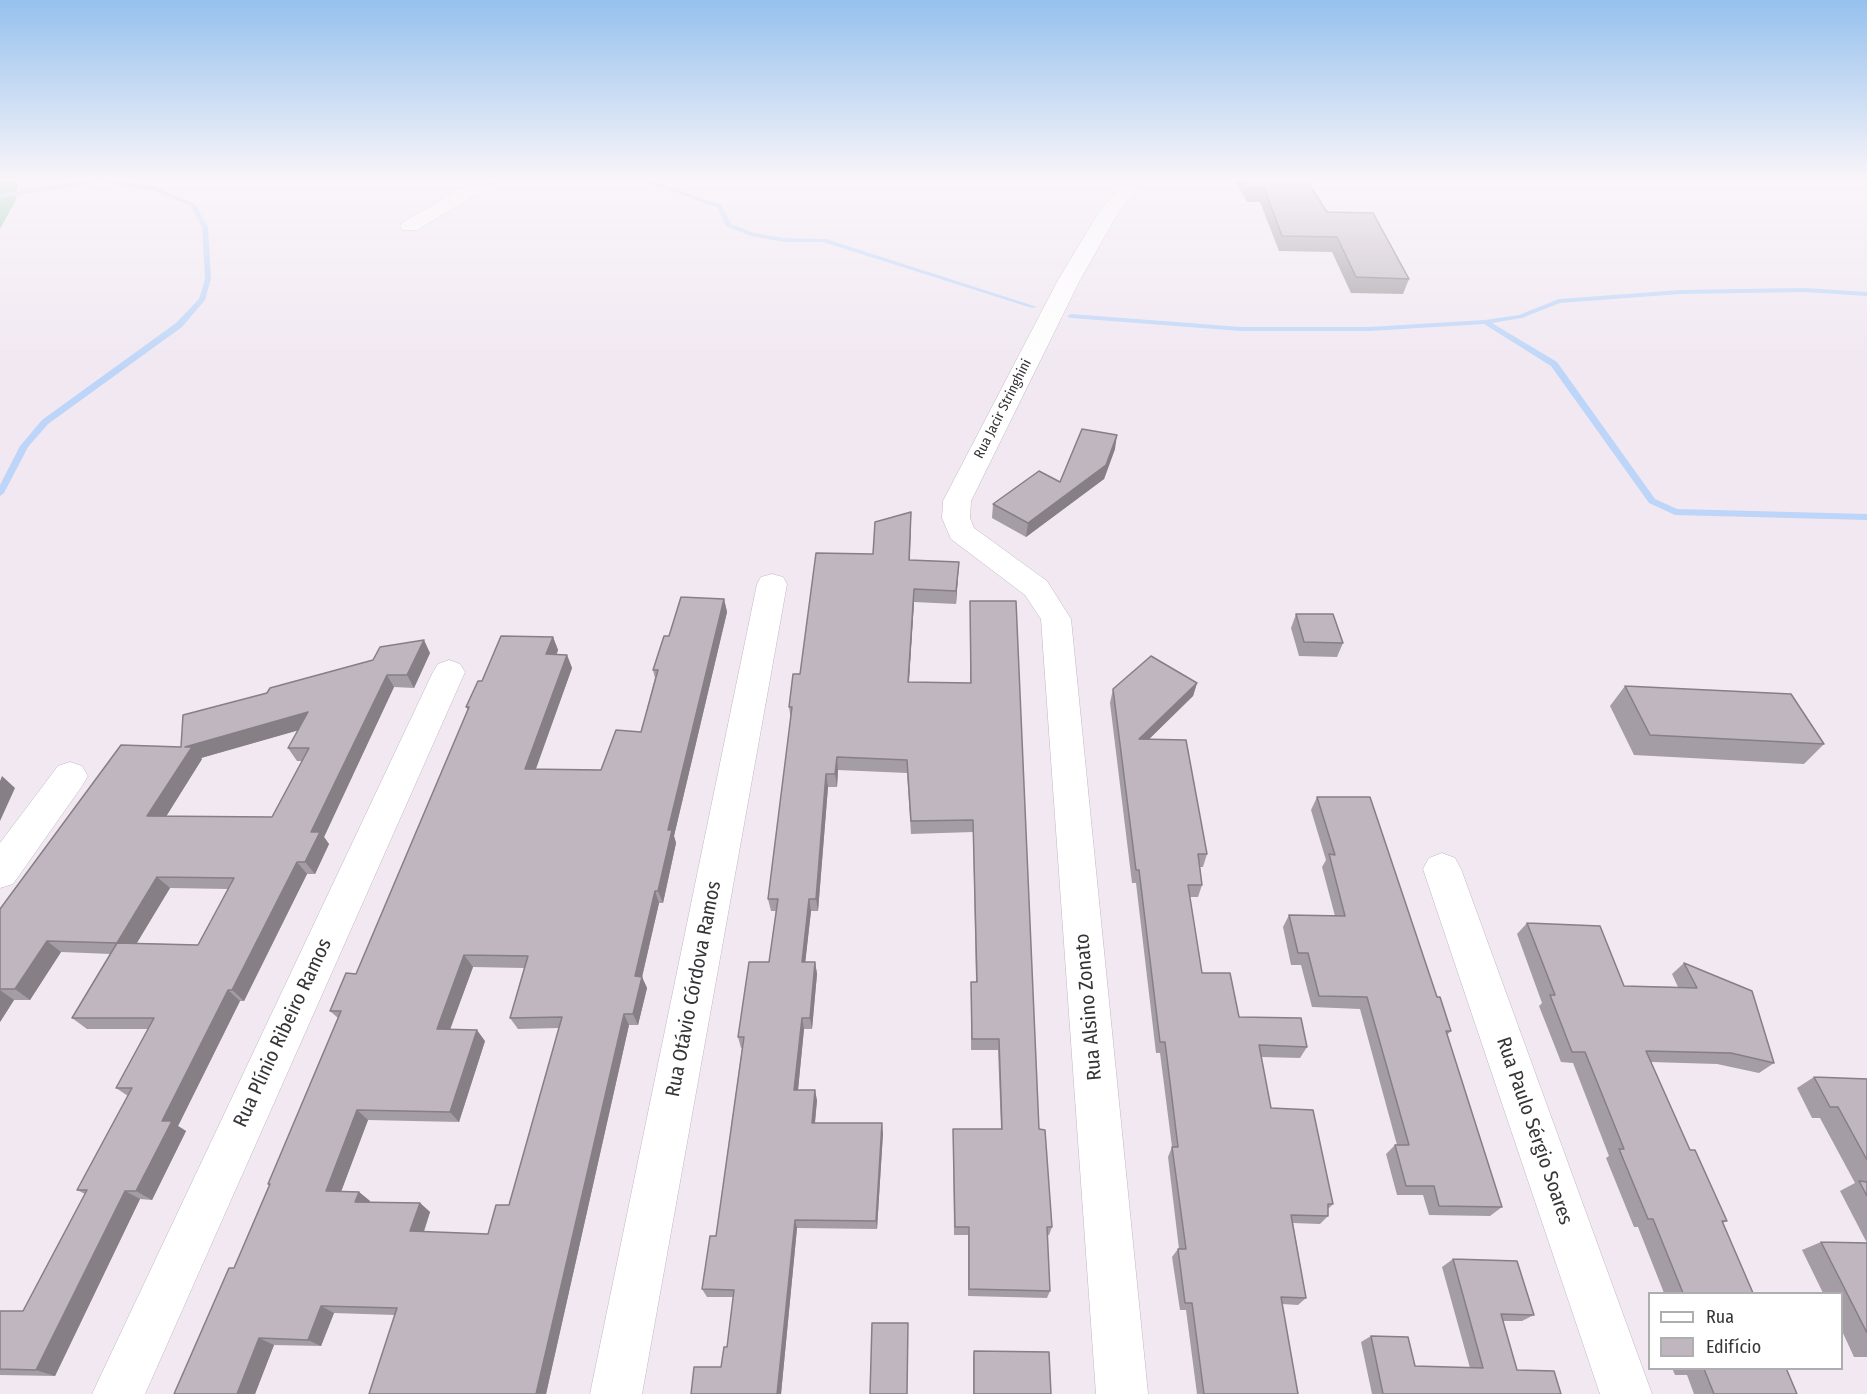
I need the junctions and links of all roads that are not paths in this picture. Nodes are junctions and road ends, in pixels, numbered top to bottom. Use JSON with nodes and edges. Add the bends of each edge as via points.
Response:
{"nodes":[{"id":1,"x":1089,"y":243,"type":"edge"},
{"id":2,"x":772,"y":584,"type":"dead end"},
{"id":3,"x":1056,"y":619,"type":"joint"},
{"id":4,"x":449,"y":672,"type":"dead end"},
{"id":5,"x":70,"y":776,"type":"dead end"},
{"id":6,"x":1442,"y":869,"type":"dead end"},
{"id":7,"x":0,"y":872,"type":"edge"},
{"id":8,"x":118,"y":1394,"type":"edge"},
{"id":9,"x":616,"y":1394,"type":"edge"},
{"id":10,"x":1122,"y":1394,"type":"edge"},
{"id":11,"x":1626,"y":1394,"type":"edge"}],
"edges":[{"from":1,"to":3,"type":"street","name":"Rua Jacir Stringhini","via":[[957,501],[956,519],[961,533],[1036,588]]},
{"from":2,"to":9,"type":"street","name":"Rua Otávio Córdova Ramos"},
{"from":3,"to":10,"type":"street","name":"Rua Alsino Zonato"},
{"from":4,"to":8,"type":"street","name":"Rua Plínio Ribeiro Ramos"},
{"from":5,"to":7,"type":"street"},
{"from":6,"to":11,"type":"street","name":"Rua Paulo Sérgio Soares"}]}
